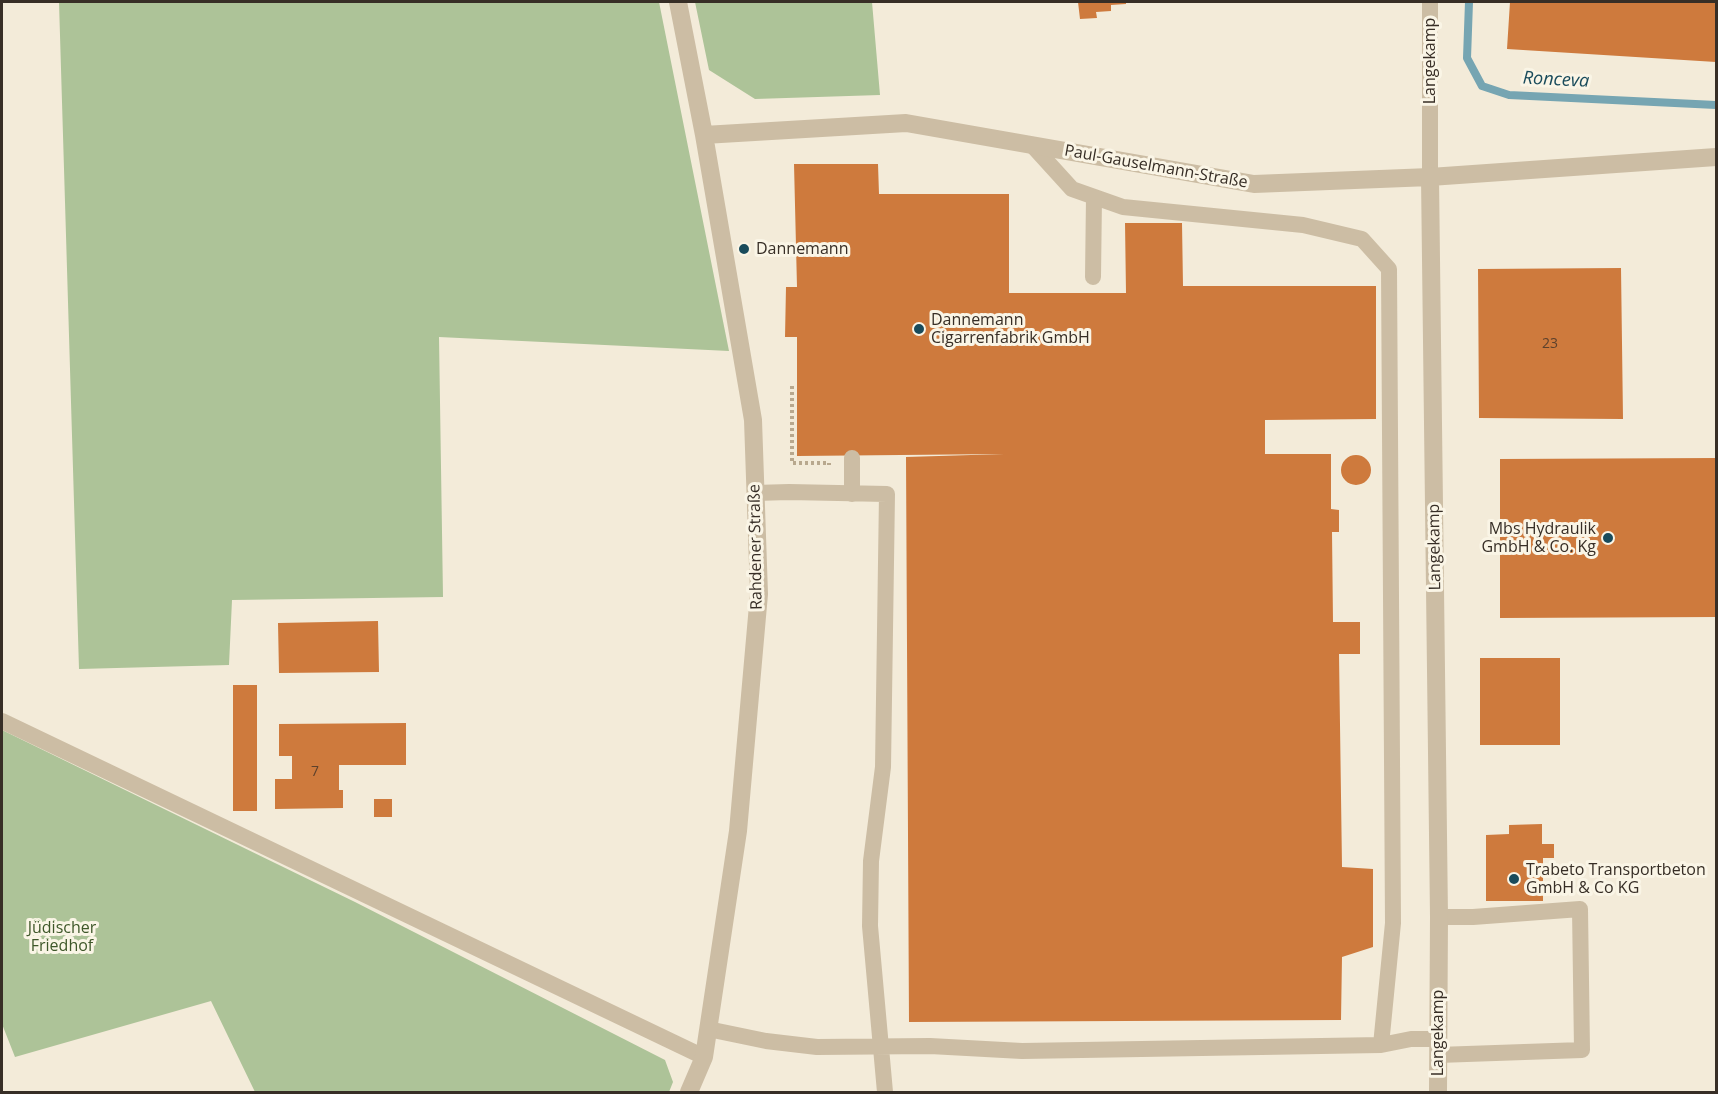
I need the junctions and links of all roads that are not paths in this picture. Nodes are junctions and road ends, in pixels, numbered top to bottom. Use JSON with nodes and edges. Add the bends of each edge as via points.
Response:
{"nodes":[{"id":1,"x":678,"y":2,"type":"edge"},
{"id":2,"x":1430,"y":2,"type":"edge"},
{"id":3,"x":704,"y":135,"type":"junction"},
{"id":4,"x":1032,"y":145,"type":"junction"},
{"id":5,"x":1716,"y":157,"type":"edge"},
{"id":6,"x":1430,"y":177,"type":"junction"},
{"id":7,"x":1094,"y":197,"type":"junction"},
{"id":8,"x":1093,"y":277,"type":"dead end"},
{"id":9,"x":852,"y":458,"type":"dead end"},
{"id":10,"x":755,"y":493,"type":"junction"},
{"id":11,"x":852,"y":494,"type":"junction"},
{"id":12,"x":2,"y":721,"type":"edge"},
{"id":13,"x":1439,"y":917,"type":"junction"},
{"id":14,"x":708,"y":1029,"type":"junction"},
{"id":15,"x":1380,"y":1045,"type":"junction"},
{"id":16,"x":880,"y":1046,"type":"junction"},
{"id":17,"x":1438,"y":1047,"type":"junction"},
{"id":18,"x":704,"y":1058,"type":"junction"},
{"id":19,"x":689,"y":1092,"type":"edge"},
{"id":20,"x":885,"y":1092,"type":"edge"},
{"id":21,"x":1438,"y":1092,"type":"edge"}],
"edges":[{"from":1,"to":3,"type":"street","name":"Rahdener Straße"},
{"from":2,"to":6,"type":"lane","name":"Langekamp"},
{"from":3,"to":4,"type":"street","name":"Paul-Gauselmann-Straße","via":[[906,123]]},
{"from":3,"to":10,"type":"street","name":"Rahdener Straße","via":[[753,420]]},
{"from":4,"to":6,"type":"street","name":"Paul-Gauselmann-Straße","via":[[1254,184]]},
{"from":4,"to":7,"type":"lane","via":[[1072,189]]},
{"from":5,"to":6,"type":"street","name":"Paul-Gauselmann-Straße"},
{"from":6,"to":13,"type":"street","name":"Langekamp"},
{"from":7,"to":8,"type":"lane"},
{"from":7,"to":15,"type":"lane","via":[[1124,207],[1303,225],[1362,239],[1389,269],[1393,923]]},
{"from":9,"to":11,"type":"lane"},
{"from":10,"to":11,"type":"lane"},
{"from":10,"to":14,"type":"street","name":"Rahdener Straße","via":[[759,594],[738,831]]},
{"from":11,"to":16,"type":"lane","via":[[887,494],[883,767],[871,861],[870,926]]},
{"from":12,"to":18,"type":"lane"},
{"from":13,"to":17,"type":"street","name":"Langekamp"},
{"from":13,"to":17,"type":"lane","via":[[1580,909],[1582,1050]]},
{"from":14,"to":16,"type":"lane","via":[[817,1047]]},
{"from":14,"to":18,"type":"street","name":"Rahdener Straße"},
{"from":15,"to":16,"type":"lane","via":[[1022,1051]]},
{"from":15,"to":17,"type":"lane","via":[[1411,1040]]},
{"from":16,"to":20,"type":"lane"},
{"from":17,"to":21,"type":"street","name":"Langekamp"},
{"from":18,"to":19,"type":"street","name":"Rahdener Straße"}]}
